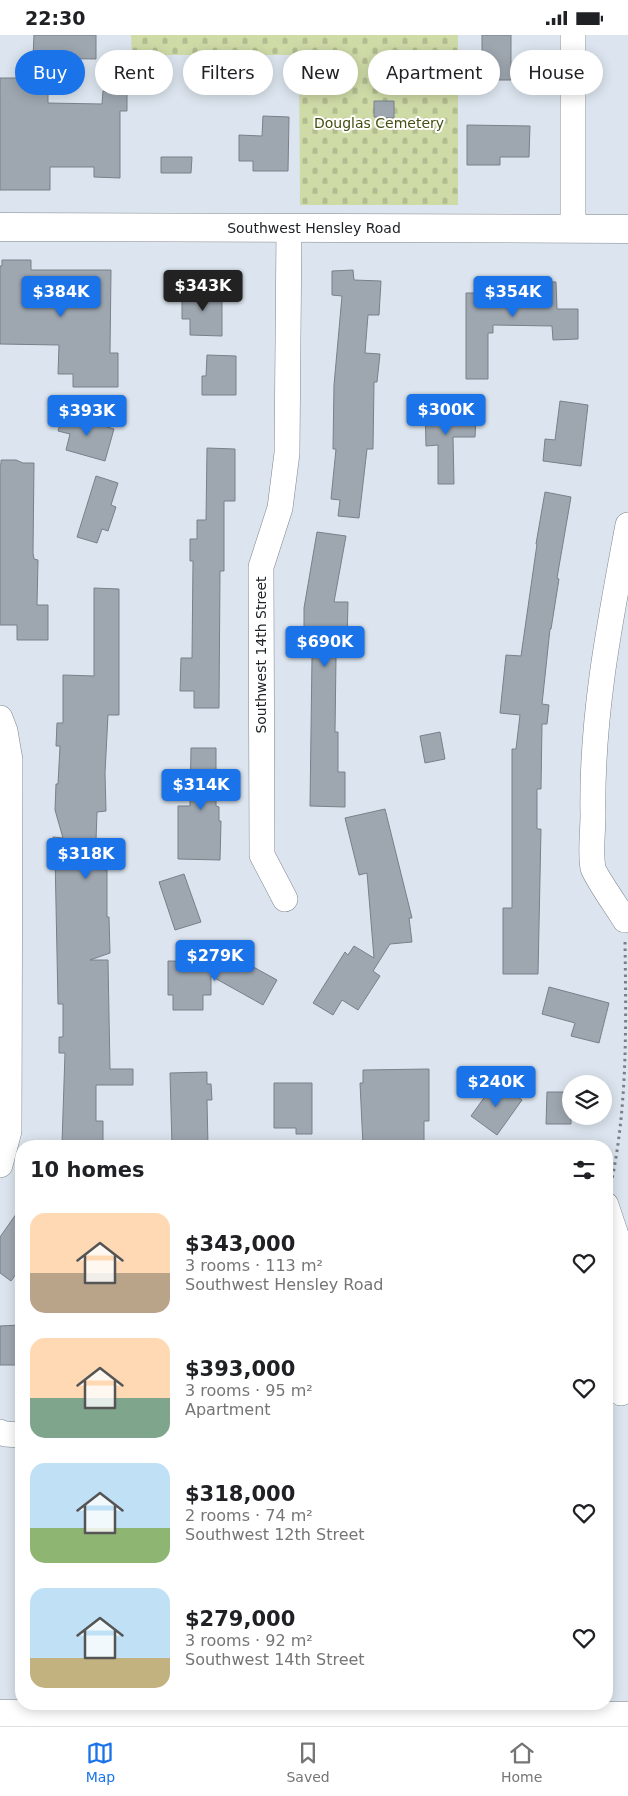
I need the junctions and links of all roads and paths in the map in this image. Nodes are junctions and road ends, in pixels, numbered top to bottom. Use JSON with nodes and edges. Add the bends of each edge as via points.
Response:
{"nodes":[{"id":1,"x":573,"y":35,"type":"edge"},
{"id":2,"x":0,"y":227,"type":"edge"},
{"id":3,"x":289,"y":228,"type":"junction"},
{"id":4,"x":573,"y":228,"type":"junction"},
{"id":5,"x":628,"y":229,"type":"edge"},
{"id":6,"x":628,"y":525,"type":"edge"},
{"id":7,"x":0,"y":718,"type":"edge"},
{"id":8,"x":285,"y":899,"type":"dead end"},
{"id":9,"x":4,"y":915,"type":"edge"},
{"id":10,"x":625,"y":920,"type":"joint"},
{"id":11,"x":0,"y":1165,"type":"edge"},
{"id":12,"x":613,"y":1175,"type":"edge"},
{"id":13,"x":613,"y":1222,"type":"edge"},
{"id":14,"x":618,"y":1393,"type":"edge"},
{"id":15,"x":0,"y":1432,"type":"edge"},
{"id":16,"x":15,"y":1435,"type":"edge"},
{"id":17,"x":628,"y":1716,"type":"edge"},
{"id":18,"x":15,"y":1718,"type":"edge"}],
"edges":[{"from":1,"to":4,"type":"street"},
{"from":2,"to":3,"type":"street","name":"Southwest Hensley Road"},
{"from":3,"to":4,"type":"street","name":"Southwest Hensley Road"},
{"from":3,"to":8,"type":"street","name":"Southwest 14th Street","via":[[288,453],[280,508],[261,567],[262,855]]},
{"from":4,"to":5,"type":"street","name":"Southwest Hensley Road"},
{"from":6,"to":10,"type":"street","via":[[600,685],[592,797],[593,870]]},
{"from":7,"to":9,"type":"street","via":[[10,760]]},
{"from":9,"to":11,"type":"street","via":[[9,1131]]},
{"from":10,"to":12,"type":"path","via":[[627,1066]]},
{"from":13,"to":14,"type":"street","via":[[619,1245]]},
{"from":15,"to":16,"type":"street"},
{"from":17,"to":18,"type":"street"}]}
